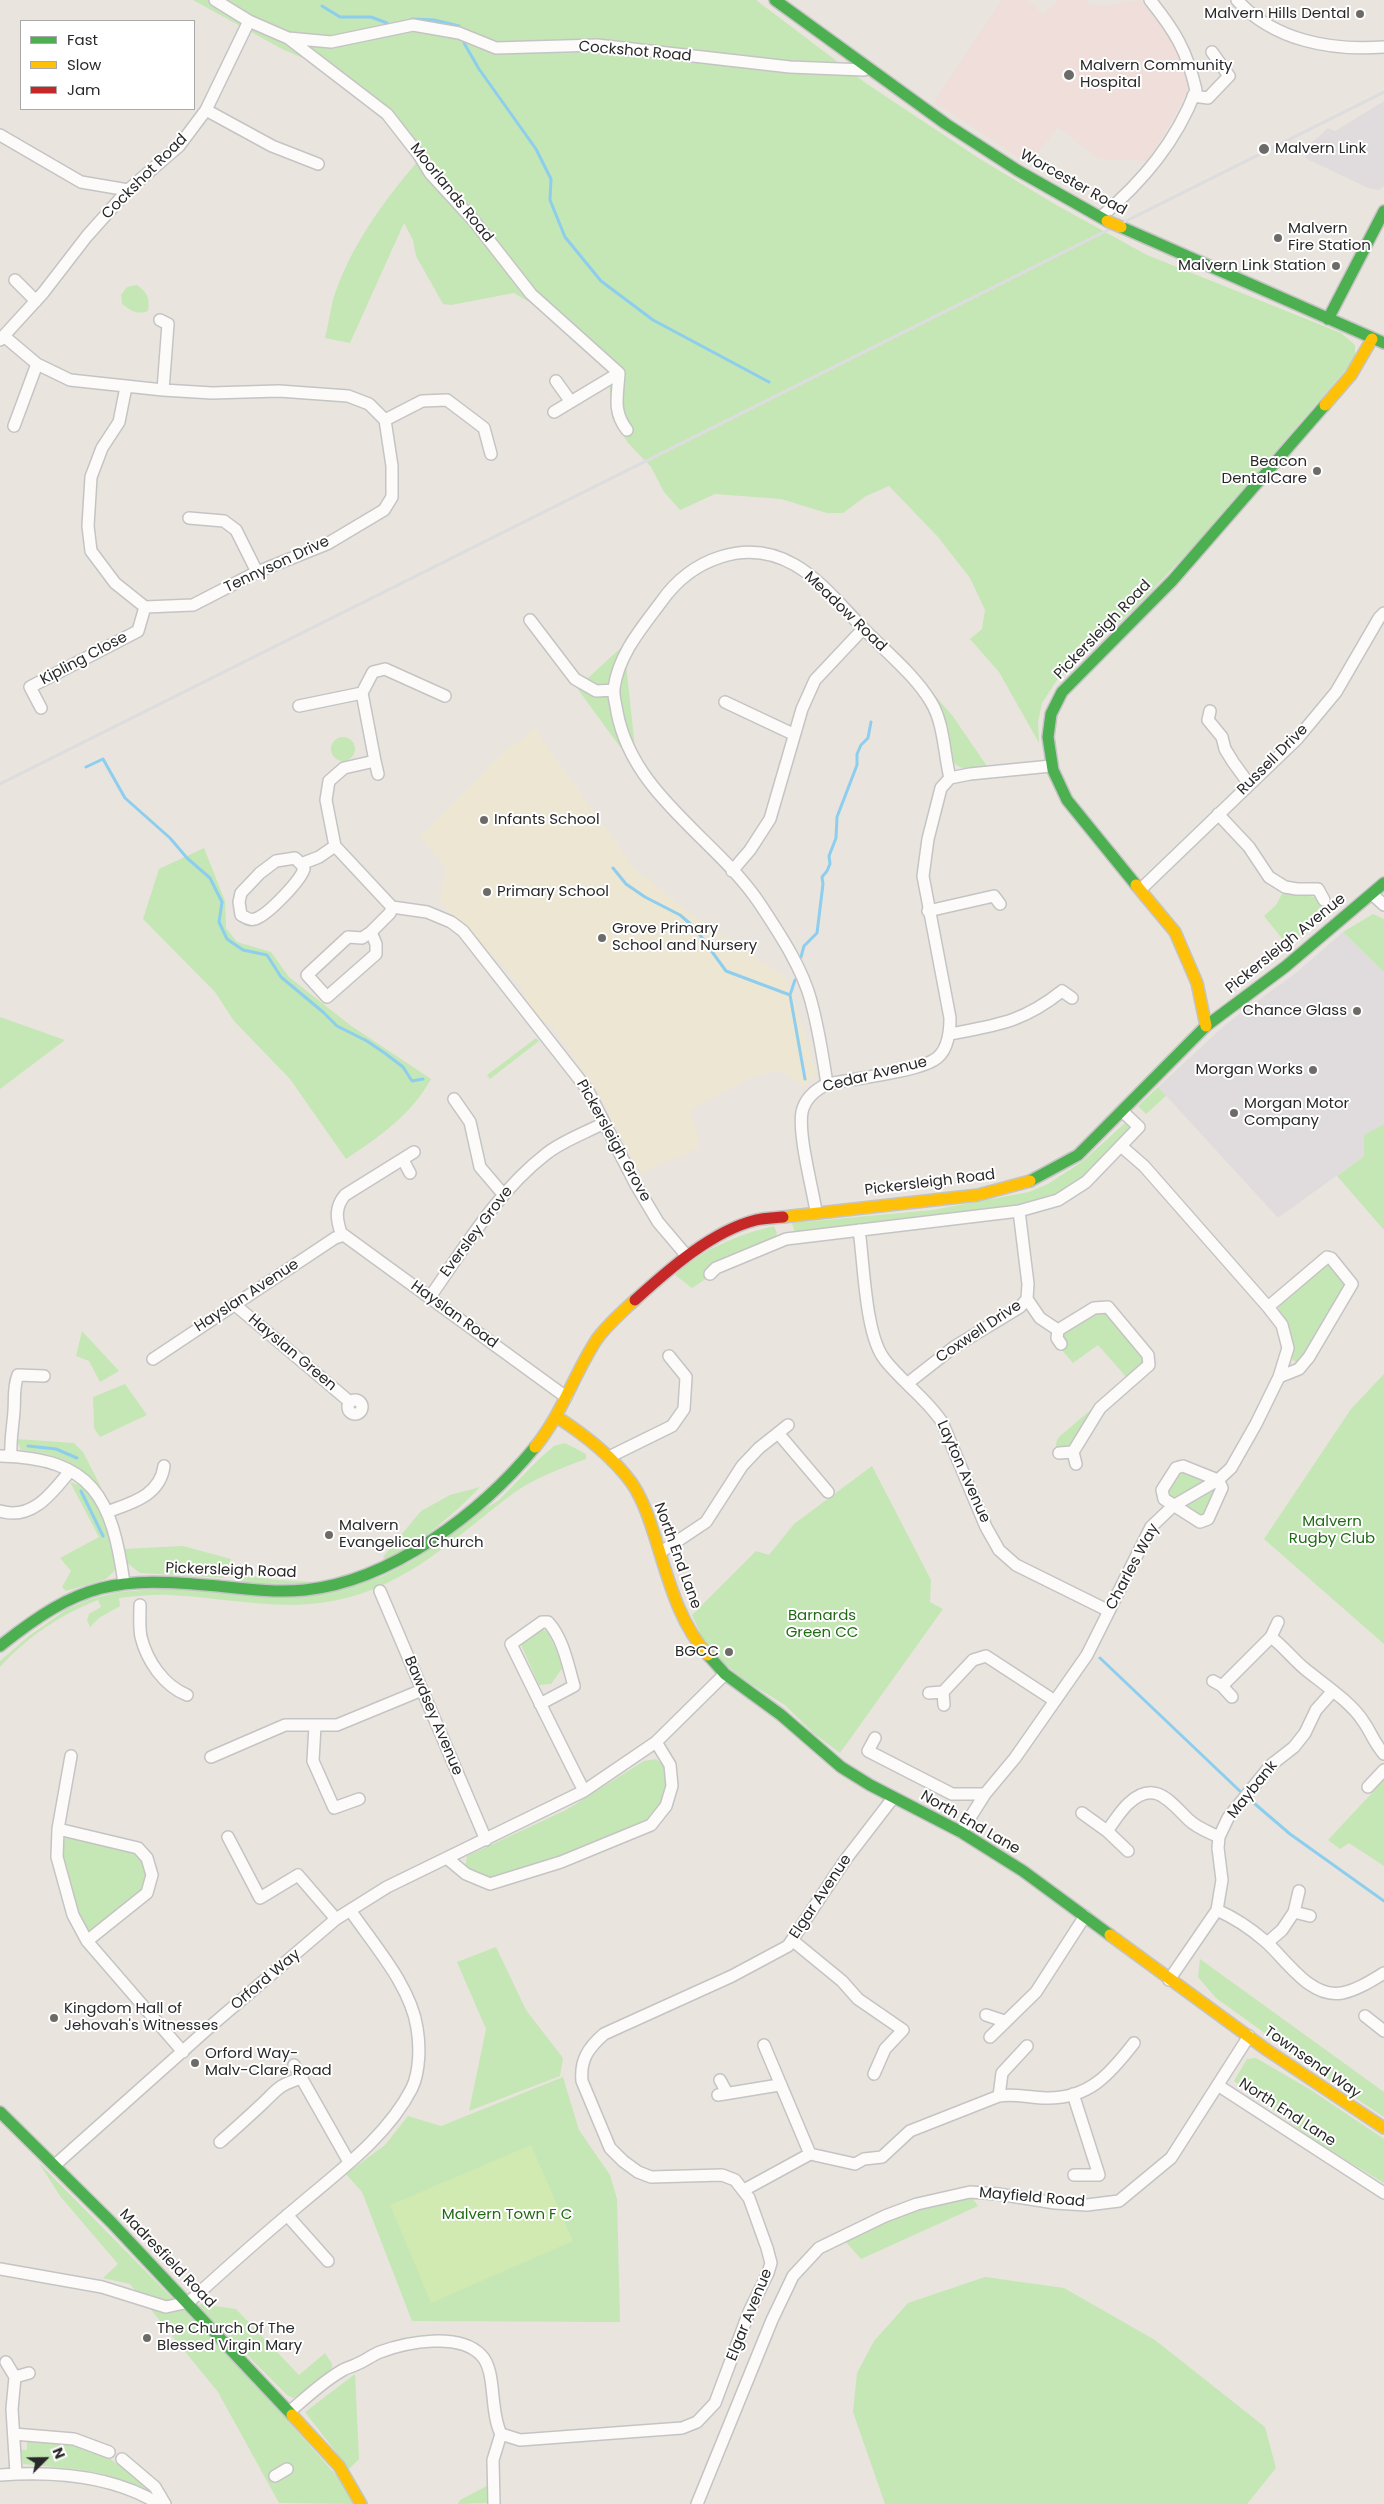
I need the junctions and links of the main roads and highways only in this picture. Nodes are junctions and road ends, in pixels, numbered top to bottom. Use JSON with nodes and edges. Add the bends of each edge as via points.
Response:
{"nodes":[{"id":1,"x":775,"y":0,"type":"edge"},
{"id":2,"x":1384,"y":211,"type":"edge"},
{"id":3,"x":1328,"y":319,"type":"junction"},
{"id":4,"x":1372,"y":339,"type":"junction"},
{"id":5,"x":1384,"y":343,"type":"edge"},
{"id":6,"x":1384,"y":883,"type":"edge"},
{"id":7,"x":1206,"y":1026,"type":"junction"},
{"id":8,"x":557,"y":1417,"type":"junction"},
{"id":9,"x":0,"y":1646,"type":"edge"},
{"id":10,"x":1249,"y":2036,"type":"joint"},
{"id":11,"x":0,"y":2112,"type":"edge"},
{"id":12,"x":1384,"y":2128,"type":"edge"},
{"id":13,"x":361,"y":2504,"type":"edge"}],
"edges":[{"from":1,"to":3,"type":"main road","name":"Worcester Road","bridge":true,"via":[[868,70],[1007,163],[1104,219]]},
{"from":2,"to":3,"type":"main road"},
{"from":3,"to":4,"type":"main road","name":"Worcester Road"},
{"from":4,"to":5,"type":"main road","name":"Worcester Road"},
{"from":4,"to":7,"type":"main road","name":"Pickersleigh Road","via":[[1351,375],[1199,550],[1116,640],[1074,678],[1051,714],[1048,737],[1056,782],[1067,800],[1165,917],[1184,948]]},
{"from":6,"to":7,"type":"main road","name":"Pickersleigh Avenue","via":[[1286,967]]},
{"from":7,"to":8,"type":"main road","name":"Pickersleigh Road","via":[[1078,1155],[1035,1180],[978,1195],[756,1220],[732,1229],[686,1255],[605,1328],[586,1354]]},
{"from":8,"to":9,"type":"main road","name":"Pickersleigh Road","via":[[522,1460],[475,1505],[422,1546],[380,1569],[338,1584],[288,1591],[199,1583],[102,1586],[57,1605]]},
{"from":8,"to":10,"type":"main road","name":"North End Lane","via":[[584,1434],[632,1483],[648,1516],[679,1608],[696,1642],[725,1674],[782,1715],[841,1767],[961,1832],[1024,1871]]},
{"from":10,"to":12,"type":"main road","name":"Townsend Way"},
{"from":11,"to":13,"type":"main road","name":"Madresfield Road","via":[[188,2302],[321,2446],[356,2492]]}]}
